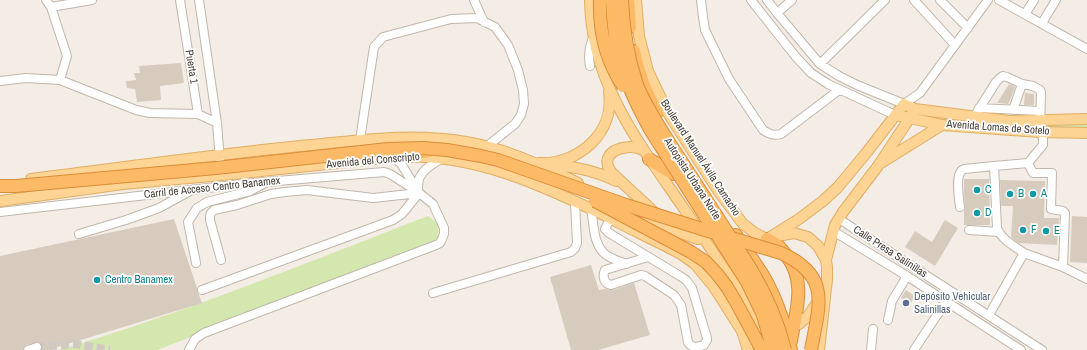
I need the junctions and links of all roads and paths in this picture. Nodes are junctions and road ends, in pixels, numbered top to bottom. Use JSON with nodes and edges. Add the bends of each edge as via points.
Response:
{"nodes":[{"id":1,"x":46,"y":0,"type":"edge"},
{"id":2,"x":92,"y":0,"type":"edge"},
{"id":3,"x":180,"y":0,"type":"edge"},
{"id":4,"x":199,"y":0,"type":"edge"},
{"id":5,"x":474,"y":0,"type":"edge"},
{"id":6,"x":590,"y":0,"type":"edge"},
{"id":7,"x":600,"y":0,"type":"edge"},
{"id":8,"x":606,"y":0,"type":"edge"},
{"id":9,"x":612,"y":0,"type":"edge"},
{"id":10,"x":622,"y":0,"type":"edge"},
{"id":11,"x":628,"y":0,"type":"edge"},
{"id":12,"x":636,"y":0,"type":"edge"},
{"id":13,"x":701,"y":0,"type":"edge"},
{"id":14,"x":751,"y":0,"type":"edge"},
{"id":15,"x":767,"y":0,"type":"edge"},
{"id":16,"x":792,"y":0,"type":"edge"},
{"id":17,"x":884,"y":0,"type":"edge"},
{"id":18,"x":914,"y":0,"type":"edge"},
{"id":19,"x":940,"y":0,"type":"edge"},
{"id":20,"x":988,"y":0,"type":"edge"},
{"id":21,"x":999,"y":0,"type":"edge"},
{"id":22,"x":1034,"y":0,"type":"edge"},
{"id":23,"x":1056,"y":0,"type":"edge"},
{"id":24,"x":52,"y":3,"type":"edge"},
{"id":25,"x":777,"y":13,"type":"junction"},
{"id":26,"x":1025,"y":14,"type":"junction"},
{"id":27,"x":484,"y":22,"type":"junction"},
{"id":28,"x":1042,"y":23,"type":"junction"},
{"id":29,"x":968,"y":28,"type":"junction"},
{"id":30,"x":594,"y":36,"type":"junction"},
{"id":31,"x":955,"y":44,"type":"junction"},
{"id":32,"x":1087,"y":49,"type":"edge"},
{"id":33,"x":820,"y":64,"type":"junction"},
{"id":34,"x":590,"y":66,"type":"dead end"},
{"id":35,"x":60,"y":80,"type":"junction"},
{"id":36,"x":0,"y":81,"type":"edge"},
{"id":37,"x":1022,"y":84,"type":"junction"},
{"id":38,"x":609,"y":88,"type":"junction"},
{"id":39,"x":839,"y":90,"type":"junction"},
{"id":40,"x":920,"y":94,"type":"junction"},
{"id":41,"x":636,"y":101,"type":"junction"},
{"id":42,"x":904,"y":104,"type":"junction"},
{"id":43,"x":1013,"y":110,"type":"junction"},
{"id":44,"x":912,"y":113,"type":"junction"},
{"id":45,"x":977,"y":113,"type":"junction"},
{"id":46,"x":198,"y":114,"type":"junction"},
{"id":47,"x":895,"y":115,"type":"junction"},
{"id":48,"x":1040,"y":115,"type":"junction"},
{"id":49,"x":1087,"y":119,"type":"edge"},
{"id":50,"x":217,"y":123,"type":"junction"},
{"id":51,"x":942,"y":124,"type":"junction"},
{"id":52,"x":1041,"y":132,"type":"junction"},
{"id":53,"x":1087,"y":134,"type":"edge"},
{"id":54,"x":360,"y":140,"type":"junction"},
{"id":55,"x":488,"y":147,"type":"junction"},
{"id":56,"x":646,"y":154,"type":"junction"},
{"id":57,"x":220,"y":155,"type":"junction"},
{"id":58,"x":409,"y":156,"type":"junction"},
{"id":59,"x":394,"y":157,"type":"junction"},
{"id":60,"x":444,"y":158,"type":"junction"},
{"id":61,"x":364,"y":160,"type":"junction"},
{"id":62,"x":495,"y":162,"type":"junction"},
{"id":63,"x":533,"y":163,"type":"junction"},
{"id":64,"x":545,"y":163,"type":"junction"},
{"id":65,"x":1028,"y":163,"type":"junction"},
{"id":66,"x":878,"y":166,"type":"junction"},
{"id":67,"x":994,"y":166,"type":"junction"},
{"id":68,"x":508,"y":174,"type":"junction"},
{"id":69,"x":674,"y":174,"type":"junction"},
{"id":70,"x":222,"y":175,"type":"junction"},
{"id":71,"x":306,"y":178,"type":"junction"},
{"id":72,"x":270,"y":181,"type":"junction"},
{"id":73,"x":0,"y":183,"type":"edge"},
{"id":74,"x":0,"y":186,"type":"edge"},
{"id":75,"x":222,"y":186,"type":"junction"},
{"id":76,"x":627,"y":187,"type":"junction"},
{"id":77,"x":194,"y":189,"type":"junction"},
{"id":78,"x":307,"y":190,"type":"junction"},
{"id":79,"x":419,"y":193,"type":"junction"},
{"id":80,"x":0,"y":201,"type":"edge"},
{"id":81,"x":575,"y":202,"type":"junction"},
{"id":82,"x":960,"y":207,"type":"dead end"},
{"id":83,"x":591,"y":209,"type":"junction"},
{"id":84,"x":0,"y":212,"type":"edge"},
{"id":85,"x":610,"y":219,"type":"junction"},
{"id":86,"x":839,"y":219,"type":"junction"},
{"id":87,"x":673,"y":230,"type":"junction"},
{"id":88,"x":969,"y":230,"type":"dead end"},
{"id":89,"x":833,"y":231,"type":"junction"},
{"id":90,"x":999,"y":232,"type":"junction"},
{"id":91,"x":79,"y":234,"type":"dead end"},
{"id":92,"x":698,"y":238,"type":"dead end"},
{"id":93,"x":761,"y":241,"type":"junction"},
{"id":94,"x":1024,"y":252,"type":"junction"},
{"id":95,"x":648,"y":257,"type":"junction"},
{"id":96,"x":221,"y":260,"type":"dead end"},
{"id":97,"x":826,"y":260,"type":"junction"},
{"id":98,"x":196,"y":263,"type":"dead end"},
{"id":99,"x":626,"y":264,"type":"junction"},
{"id":100,"x":1064,"y":267,"type":"junction"},
{"id":101,"x":907,"y":276,"type":"junction"},
{"id":102,"x":1087,"y":279,"type":"edge"},
{"id":103,"x":826,"y":287,"type":"junction"},
{"id":104,"x":202,"y":290,"type":"dead end"},
{"id":105,"x":952,"y":292,"type":"junction"},
{"id":106,"x":433,"y":293,"type":"dead end"},
{"id":107,"x":946,"y":302,"type":"junction"},
{"id":108,"x":989,"y":315,"type":"junction"},
{"id":109,"x":734,"y":318,"type":"junction"},
{"id":110,"x":888,"y":320,"type":"dead end"},
{"id":111,"x":799,"y":324,"type":"dead end"},
{"id":112,"x":744,"y":325,"type":"dead end"},
{"id":113,"x":873,"y":329,"type":"dead end"},
{"id":114,"x":37,"y":347,"type":"dead end"},
{"id":115,"x":789,"y":349,"type":"edge"},
{"id":116,"x":28,"y":350,"type":"edge"},
{"id":117,"x":189,"y":350,"type":"edge"},
{"id":118,"x":748,"y":350,"type":"edge"},
{"id":119,"x":760,"y":350,"type":"edge"},
{"id":120,"x":772,"y":350,"type":"edge"},
{"id":121,"x":811,"y":350,"type":"edge"},
{"id":122,"x":818,"y":350,"type":"edge"},
{"id":123,"x":872,"y":350,"type":"edge"},
{"id":124,"x":914,"y":350,"type":"edge"},
{"id":125,"x":1021,"y":350,"type":"edge"},
{"id":126,"x":1042,"y":350,"type":"edge"}],
"edges":[{"from":1,"to":24,"type":"street"},
{"from":2,"to":24,"type":"street"},
{"from":3,"to":46,"type":"street","name":"Puerta 1"},
{"from":4,"to":50,"type":"street","name":"Puerta 1"},
{"from":5,"to":27,"type":"street"},
{"from":6,"to":30,"type":"main road"},
{"from":7,"to":41,"type":"highway","bridge":true,"via":[[602,30],[610,63],[619,80]]},
{"from":8,"to":69,"type":"highway","via":[[614,54],[625,92],[642,126]]},
{"from":9,"to":41,"type":"highway","name":"Autopista Urbana Norte","bridge":true,"via":[[617,50]]},
{"from":10,"to":115,"type":"highway","name":"Autopista Urbana Norte","bridge":true,"via":[[628,50],[638,86],[655,120],[760,284],[781,336]]},
{"from":11,"to":115,"type":"highway","name":"Boulevard Manuel Ávila Camacho","via":[[635,56],[652,103],[677,146],[764,277],[778,308]]},
{"from":12,"to":93,"type":"main road","name":"Boulevard Manuel Ávila Camacho","via":[[638,36],[648,71],[668,112],[719,192],[743,224]]},
{"from":13,"to":39,"type":"street","via":[[705,30],[729,79],[763,130],[774,136],[781,134]]},
{"from":14,"to":39,"type":"street","via":[[811,73]]},
{"from":15,"to":25,"type":"street"},
{"from":16,"to":25,"type":"street"},
{"from":17,"to":33,"type":"street"},
{"from":18,"to":31,"type":"street"},
{"from":19,"to":29,"type":"street"},
{"from":20,"to":29,"type":"street"},
{"from":21,"to":26,"type":"street"},
{"from":22,"to":26,"type":"street"},
{"from":23,"to":28,"type":"street"},
{"from":24,"to":35,"type":"street","via":[[66,56]]},
{"from":25,"to":33,"type":"street"},
{"from":26,"to":28,"type":"street"},
{"from":27,"to":54,"type":"street","via":[[477,18],[451,19],[383,37],[374,47]]},
{"from":27,"to":55,"type":"street","via":[[494,27],[508,45],[518,70],[524,104],[515,124]]},
{"from":28,"to":32,"type":"street"},
{"from":29,"to":31,"type":"street"},
{"from":30,"to":34,"type":"street","via":[[589,50]]},
{"from":30,"to":38,"type":"main road","via":[[599,61]]},
{"from":31,"to":40,"type":"street"},
{"from":33,"to":42,"type":"street","via":[[857,85]]},
{"from":35,"to":36,"type":"street","via":[[26,78]]},
{"from":35,"to":46,"type":"street","via":[[136,110],[150,113]]},
{"from":37,"to":43,"type":"street"},
{"from":37,"to":45,"type":"street","via":[[1003,76]]},
{"from":37,"to":48,"type":"street","via":[[1040,90]]},
{"from":38,"to":56,"type":"main road","via":[[623,118]]},
{"from":38,"to":64,"type":"main road","via":[[610,104],[607,118],[594,142],[569,158]]},
{"from":39,"to":47,"type":"street"},
{"from":40,"to":42,"type":"street"},
{"from":40,"to":44,"type":"street"},
{"from":41,"to":120,"type":"highway","name":"Autopista Urbana Norte","bridge":true,"via":[[651,131],[747,282],[763,315]]},
{"from":42,"to":44,"type":"main road","name":"Avenida Lomas de Sotelo"},
{"from":42,"to":47,"type":"main road"},
{"from":43,"to":45,"type":"street"},
{"from":43,"to":48,"type":"street"},
{"from":44,"to":45,"type":"main road","name":"Avenida Lomas de Sotelo"},
{"from":44,"to":47,"type":"main road","name":"Avenida Lomas de Sotelo"},
{"from":44,"to":51,"type":"main road","name":"Avenida Lomas de Sotelo"},
{"from":44,"to":66,"type":"main road"},
{"from":45,"to":48,"type":"main road","name":"Avenida Lomas de Sotelo","via":[[1009,121]]},
{"from":46,"to":50,"type":"street"},
{"from":47,"to":93,"type":"main road","via":[[838,187],[799,219]]},
{"from":48,"to":49,"type":"main road","name":"Avenida Lomas de Sotelo"},
{"from":48,"to":52,"type":"street"},
{"from":50,"to":57,"type":"street","name":"Puerta 1"},
{"from":51,"to":52,"type":"main road","name":"Avenida Lomas de Sotelo"},
{"from":51,"to":66,"type":"main road"},
{"from":52,"to":53,"type":"main road","name":"Avenida Lomas de Sotelo"},
{"from":52,"to":65,"type":"street","via":[[1043,145]]},
{"from":54,"to":55,"type":"main road","name":"Avenida del Conscripto","via":[[427,138]]},
{"from":54,"to":57,"type":"main road","name":"Avenida del Conscripto"},
{"from":54,"to":61,"type":"street"},
{"from":55,"to":63,"type":"main road","name":"Avenida del Conscripto"},
{"from":56,"to":69,"type":"highway"},
{"from":56,"to":76,"type":"main road","via":[[634,147],[625,146],[616,149],[609,158],[610,172]]},
{"from":56,"to":119,"type":"main road","via":[[735,285],[751,314]]},
{"from":57,"to":70,"type":"street","name":"Puerta 1"},
{"from":57,"to":73,"type":"main road","name":"Avenida del Conscripto"},
{"from":58,"to":59,"type":"main road","name":"Avenida del Conscripto"},
{"from":58,"to":60,"type":"main road","name":"Avenida del Conscripto"},
{"from":58,"to":62,"type":"highway","via":[[427,151],[444,152]]},
{"from":59,"to":61,"type":"main road","name":"Avenida del Conscripto"},
{"from":59,"to":79,"type":"street","via":[[402,165]]},
{"from":60,"to":68,"type":"main road","name":"Avenida del Conscripto"},
{"from":60,"to":79,"type":"street","via":[[429,166],[423,173],[419,180]]},
{"from":61,"to":70,"type":"main road","name":"Avenida del Conscripto"},
{"from":62,"to":68,"type":"main road"},
{"from":62,"to":119,"type":"highway","bridge":true,"via":[[566,188],[616,211],[706,262],[727,287]]},
{"from":63,"to":64,"type":"main road"},
{"from":63,"to":87,"type":"main road","name":"Avenida del Conscripto"},
{"from":64,"to":76,"type":"main road","via":[[587,170]]},
{"from":65,"to":67,"type":"street"},
{"from":65,"to":100,"type":"street","via":[[1034,173],[1052,173],[1051,209],[1065,213]]},
{"from":66,"to":86,"type":"main road"},
{"from":67,"to":82,"type":"street","via":[[961,171],[958,180]]},
{"from":67,"to":90,"type":"street"},
{"from":68,"to":81,"type":"main road","name":"Avenida del Conscripto"},
{"from":69,"to":120,"type":"highway","via":[[749,292],[765,325]]},
{"from":70,"to":75,"type":"street","name":"Puerta 1"},
{"from":70,"to":80,"type":"main road","name":"Avenida del Conscripto","via":[[123,184]]},
{"from":71,"to":72,"type":"street","name":"Carril de Acceso Centro Banamex"},
{"from":71,"to":78,"type":"street"},
{"from":71,"to":79,"type":"street","name":"Carril de Acceso Centro Banamex","via":[[384,172]]},
{"from":72,"to":75,"type":"street","name":"Carril de Acceso Centro Banamex"},
{"from":72,"to":98,"type":"street","via":[[250,191],[207,202],[197,208],[188,222]]},
{"from":74,"to":121,"type":"highway","bridge":true,"via":[[216,168],[388,149],[424,148],[475,155],[498,160],[626,205],[792,258],[806,269],[818,291],[819,309]]},
{"from":75,"to":77,"type":"street","name":"Carril de Acceso Centro Banamex"},
{"from":76,"to":87,"type":"main road"},
{"from":77,"to":84,"type":"street","name":"Carril de Acceso Centro Banamex"},
{"from":77,"to":91,"type":"street","via":[[159,208]]},
{"from":78,"to":79,"type":"street","via":[[373,198]]},
{"from":78,"to":96,"type":"street","via":[[270,194],[214,210],[210,220]]},
{"from":79,"to":104,"type":"street","via":[[402,214],[393,220]]},
{"from":79,"to":117,"type":"street","via":[[433,204],[444,228],[440,243],[204,333],[195,339]]},
{"from":81,"to":83,"type":"main road","name":"Avenida del Conscripto"},
{"from":81,"to":106,"type":"street","via":[[577,243],[571,252]]},
{"from":83,"to":85,"type":"main road","name":"Avenida del Conscripto"},
{"from":83,"to":99,"type":"street","via":[[595,238],[600,249],[606,255]]},
{"from":85,"to":95,"type":"street","via":[[606,231]]},
{"from":85,"to":109,"type":"main road","name":"Avenida del Conscripto","via":[[681,254],[695,264]]},
{"from":86,"to":89,"type":"main road"},
{"from":86,"to":105,"type":"street","name":"Calle Presa Salinillas"},
{"from":87,"to":92,"type":"main road","name":"Avenida del Conscripto"},
{"from":88,"to":90,"type":"street"},
{"from":89,"to":97,"type":"main road"},
{"from":89,"to":101,"type":"street","name":"Calle Presa Salinillas"},
{"from":90,"to":94,"type":"street"},
{"from":93,"to":97,"type":"main road","via":[[785,234],[801,234],[814,242]]},
{"from":93,"to":115,"type":"highway","via":[[778,246],[796,273],[799,289]]},
{"from":94,"to":100,"type":"street"},
{"from":94,"to":108,"type":"street"},
{"from":95,"to":99,"type":"street"},
{"from":95,"to":99,"type":"street","via":[[686,280],[692,288],[707,338],[704,345],[689,345],[678,299],[648,277],[641,275],[611,285],[606,283],[604,270]]},
{"from":97,"to":103,"type":"main road"},
{"from":100,"to":102,"type":"street"},
{"from":101,"to":107,"type":"street","name":"Calle Presa Salinillas"},
{"from":101,"to":110,"type":"street","via":[[892,301]]},
{"from":103,"to":111,"type":"main road","via":[[813,310]]},
{"from":103,"to":122,"type":"main road"},
{"from":105,"to":107,"type":"street"},
{"from":105,"to":108,"type":"street","name":"Calle Presa Salinillas"},
{"from":107,"to":124,"type":"street"},
{"from":107,"to":125,"type":"street","name":"Calle Presa Salinillas"},
{"from":108,"to":126,"type":"street","name":"Calle Presa Salinillas"},
{"from":109,"to":112,"type":"main road"},
{"from":109,"to":118,"type":"main road","name":"Avenida del Conscripto","via":[[742,331]]},
{"from":113,"to":123,"type":"street"},
{"from":114,"to":116,"type":"street"}]}
